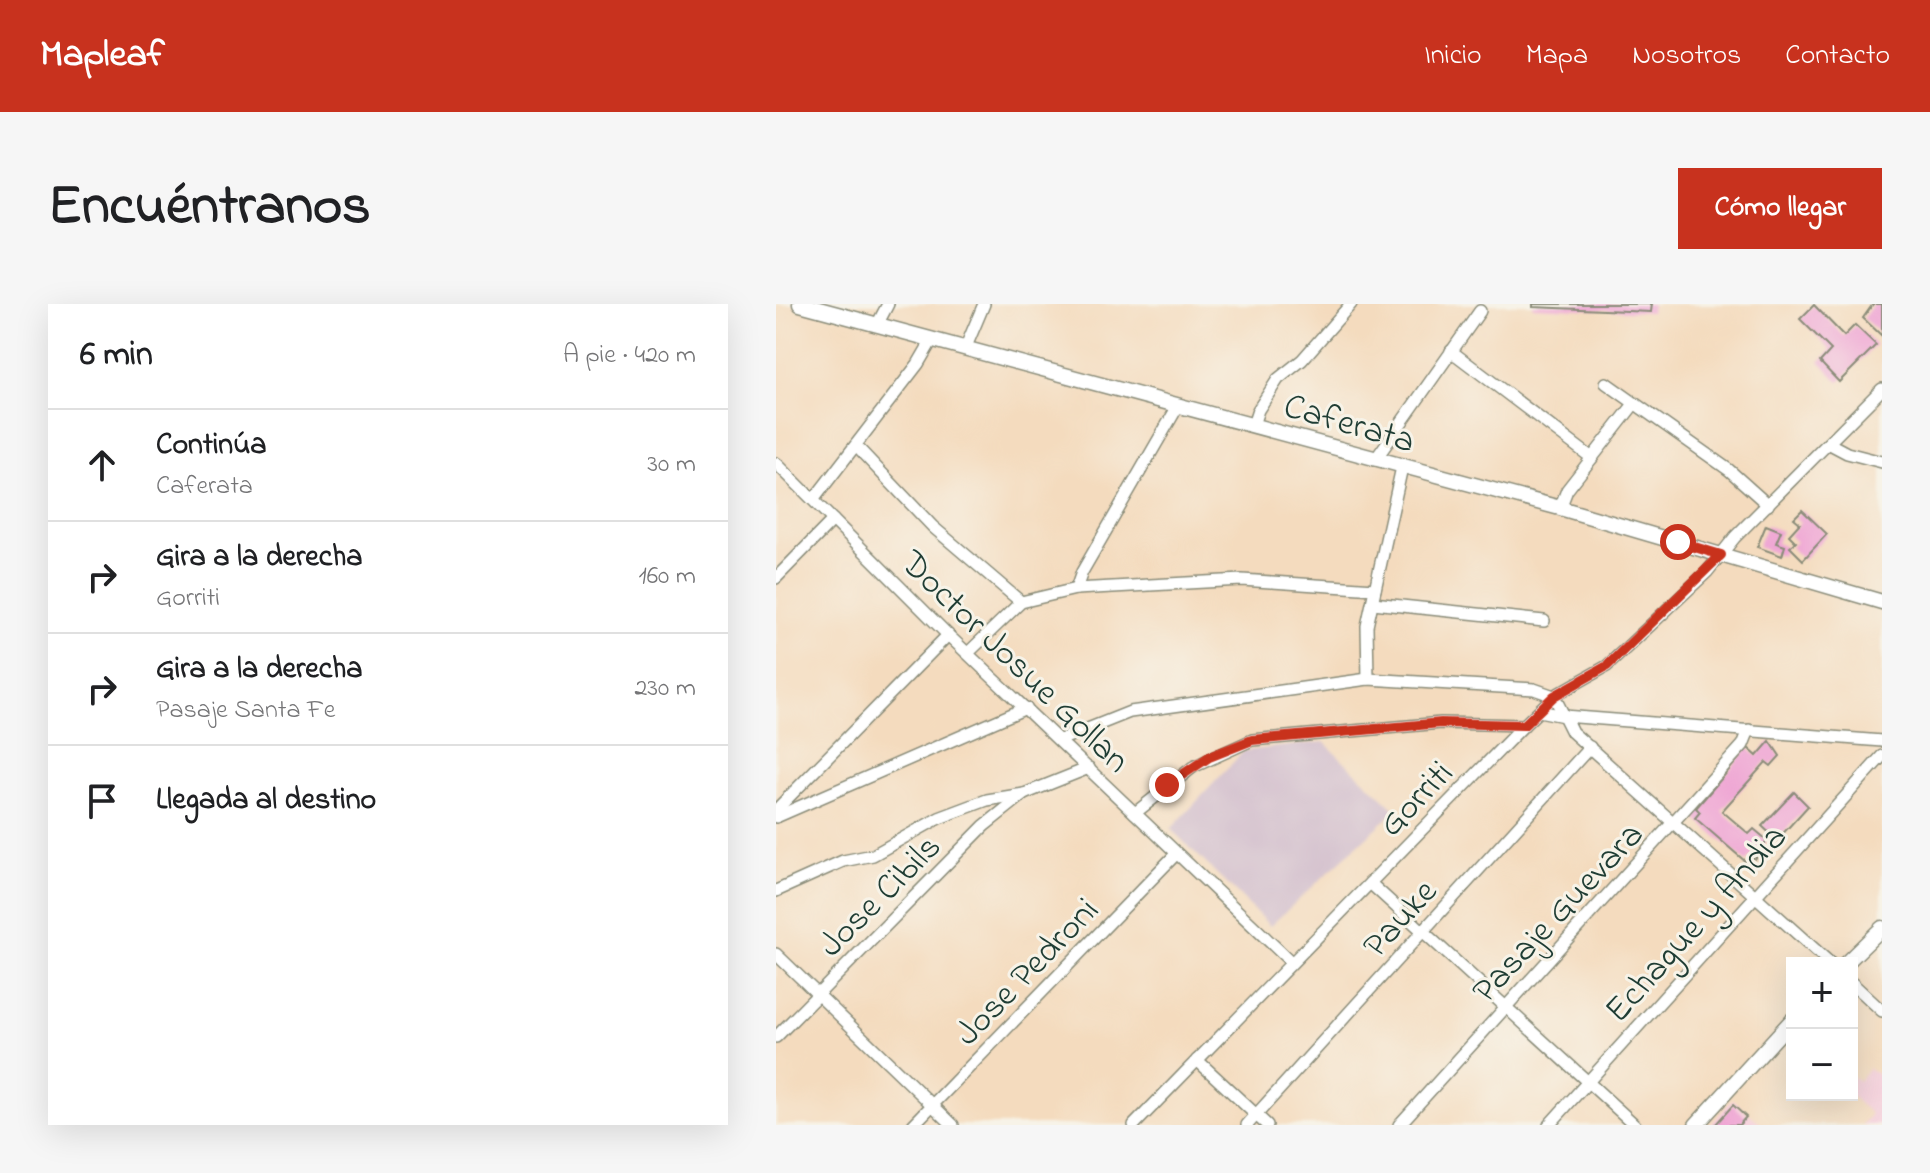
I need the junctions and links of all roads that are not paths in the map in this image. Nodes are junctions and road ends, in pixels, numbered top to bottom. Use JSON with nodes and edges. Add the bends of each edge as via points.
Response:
{"nodes":[{"id":1,"x":800,"y":304,"type":"edge"},
{"id":2,"x":888,"y":304,"type":"edge"},
{"id":3,"x":984,"y":304,"type":"edge"},
{"id":4,"x":1351,"y":304,"type":"edge"},
{"id":5,"x":1480,"y":311,"type":"dead end"},
{"id":6,"x":877,"y":325,"type":"junction"},
{"id":7,"x":932,"y":340,"type":"junction"},
{"id":8,"x":965,"y":349,"type":"junction"},
{"id":9,"x":1451,"y":351,"type":"junction"},
{"id":10,"x":1606,"y":383,"type":"dead end"},
{"id":11,"x":1882,"y":389,"type":"edge"},
{"id":12,"x":1634,"y":404,"type":"junction"},
{"id":13,"x":1178,"y":406,"type":"junction"},
{"id":14,"x":1253,"y":425,"type":"junction"},
{"id":15,"x":1830,"y":444,"type":"junction"},
{"id":16,"x":856,"y":446,"type":"junction"},
{"id":17,"x":1592,"y":458,"type":"junction"},
{"id":18,"x":1375,"y":460,"type":"junction"},
{"id":19,"x":1882,"y":462,"type":"edge"},
{"id":20,"x":776,"y":463,"type":"edge"},
{"id":21,"x":1402,"y":467,"type":"junction"},
{"id":22,"x":814,"y":499,"type":"junction"},
{"id":23,"x":1768,"y":505,"type":"junction"},
{"id":24,"x":1560,"y":508,"type":"junction"},
{"id":25,"x":833,"y":520,"type":"junction"},
{"id":26,"x":1721,"y":555,"type":"junction"},
{"id":27,"x":776,"y":578,"type":"edge"},
{"id":28,"x":1076,"y":589,"type":"junction"},
{"id":29,"x":1375,"y":589,"type":"junction"},
{"id":30,"x":1021,"y":602,"type":"junction"},
{"id":31,"x":1882,"y":602,"type":"edge"},
{"id":32,"x":1373,"y":603,"type":"junction"},
{"id":33,"x":1544,"y":621,"type":"dead end"},
{"id":34,"x":948,"y":635,"type":"junction"},
{"id":35,"x":969,"y":652,"type":"junction"},
{"id":36,"x":1368,"y":679,"type":"junction"},
{"id":37,"x":1554,"y":696,"type":"junction"},
{"id":38,"x":1026,"y":708,"type":"junction"},
{"id":39,"x":1539,"y":711,"type":"junction"},
{"id":40,"x":1564,"y":716,"type":"junction"},
{"id":41,"x":1524,"y":725,"type":"junction"},
{"id":42,"x":1749,"y":730,"type":"junction"},
{"id":43,"x":1060,"y":740,"type":"junction"},
{"id":44,"x":1882,"y":741,"type":"edge"},
{"id":45,"x":1590,"y":747,"type":"junction"},
{"id":46,"x":1882,"y":756,"type":"edge"},
{"id":47,"x":1089,"y":768,"type":"junction"},
{"id":48,"x":1024,"y":794,"type":"junction"},
{"id":49,"x":776,"y":810,"type":"edge"},
{"id":50,"x":1135,"y":813,"type":"junction"},
{"id":51,"x":776,"y":817,"type":"edge"},
{"id":52,"x":1676,"y":822,"type":"junction"},
{"id":53,"x":1176,"y":854,"type":"junction"},
{"id":54,"x":1370,"y":883,"type":"junction"},
{"id":55,"x":776,"y":891,"type":"edge"},
{"id":56,"x":1756,"y":894,"type":"junction"},
{"id":57,"x":1882,"y":928,"type":"edge"},
{"id":58,"x":1423,"y":932,"type":"junction"},
{"id":59,"x":776,"y":954,"type":"edge"},
{"id":60,"x":1824,"y":957,"type":"edge"},
{"id":61,"x":1852,"y":957,"type":"edge"},
{"id":62,"x":1291,"y":962,"type":"junction"},
{"id":63,"x":1858,"y":989,"type":"edge"},
{"id":64,"x":817,"y":995,"type":"junction"},
{"id":65,"x":1506,"y":1007,"type":"junction"},
{"id":66,"x":1882,"y":1011,"type":"edge"},
{"id":67,"x":1786,"y":1027,"type":"edge"},
{"id":68,"x":776,"y":1037,"type":"edge"},
{"id":69,"x":1197,"y":1060,"type":"junction"},
{"id":70,"x":1588,"y":1082,"type":"junction"},
{"id":71,"x":933,"y":1105,"type":"junction"},
{"id":72,"x":1256,"y":1115,"type":"junction"},
{"id":73,"x":913,"y":1125,"type":"edge"},
{"id":74,"x":953,"y":1125,"type":"edge"},
{"id":75,"x":1134,"y":1125,"type":"edge"},
{"id":76,"x":1247,"y":1125,"type":"edge"},
{"id":77,"x":1267,"y":1125,"type":"edge"},
{"id":78,"x":1399,"y":1125,"type":"edge"},
{"id":79,"x":1549,"y":1125,"type":"edge"},
{"id":80,"x":1635,"y":1125,"type":"edge"},
{"id":81,"x":1696,"y":1125,"type":"edge"}],
"edges":[{"from":1,"to":6,"type":"street","name":"Caferata"},
{"from":2,"to":6,"type":"street"},
{"from":3,"to":8,"type":"street"},
{"from":4,"to":14,"type":"street","via":[[1278,379]]},
{"from":5,"to":9,"type":"street"},
{"from":6,"to":7,"type":"street","name":"Caferata"},
{"from":7,"to":8,"type":"street","name":"Caferata"},
{"from":7,"to":16,"type":"street"},
{"from":8,"to":13,"type":"street","name":"Caferata"},
{"from":9,"to":17,"type":"street"},
{"from":9,"to":18,"type":"street"},
{"from":10,"to":12,"type":"street"},
{"from":11,"to":15,"type":"street","name":"Gorriti"},
{"from":12,"to":17,"type":"street"},
{"from":12,"to":23,"type":"street","via":[[1729,470]]},
{"from":13,"to":14,"type":"street","name":"Caferata"},
{"from":13,"to":28,"type":"street"},
{"from":14,"to":18,"type":"street","name":"Caferata"},
{"from":15,"to":19,"type":"street"},
{"from":15,"to":23,"type":"street","name":"Gorriti"},
{"from":16,"to":22,"type":"street"},
{"from":16,"to":30,"type":"street","via":[[933,527]]},
{"from":17,"to":24,"type":"street"},
{"from":18,"to":21,"type":"street","name":"Caferata"},
{"from":20,"to":22,"type":"street","name":"Doctor Josue Gollan"},
{"from":21,"to":24,"type":"street","name":"Caferata"},
{"from":21,"to":29,"type":"street"},
{"from":22,"to":25,"type":"street","name":"Doctor Josue Gollan"},
{"from":23,"to":26,"type":"street","name":"Gorriti"},
{"from":24,"to":26,"type":"street","name":"Caferata"},
{"from":25,"to":27,"type":"street"},
{"from":25,"to":34,"type":"street","name":"Doctor Josue Gollan"},
{"from":26,"to":31,"type":"street","name":"Caferata"},
{"from":26,"to":37,"type":"street","name":"Gorriti","via":[[1607,666]]},
{"from":28,"to":29,"type":"street","via":[[1242,580]]},
{"from":28,"to":30,"type":"street"},
{"from":29,"to":32,"type":"street"},
{"from":30,"to":35,"type":"street"},
{"from":32,"to":33,"type":"street"},
{"from":32,"to":36,"type":"street","via":[[1367,626]]},
{"from":34,"to":35,"type":"street","name":"Doctor Josue Gollan"},
{"from":34,"to":49,"type":"street"},
{"from":35,"to":38,"type":"street","name":"Doctor Josue Gollan"},
{"from":36,"to":37,"type":"street","via":[[1524,687]]},
{"from":36,"to":43,"type":"street","via":[[1130,712]]},
{"from":37,"to":39,"type":"street","name":"Gorriti"},
{"from":37,"to":40,"type":"street"},
{"from":38,"to":43,"type":"street","name":"Doctor Josue Gollan"},
{"from":38,"to":51,"type":"street"},
{"from":39,"to":40,"type":"street"},
{"from":39,"to":41,"type":"street","name":"Gorriti"},
{"from":40,"to":42,"type":"street"},
{"from":40,"to":45,"type":"street","via":[[1572,732]]},
{"from":41,"to":50,"type":"street","via":[[1441,723],[1252,740],[1193,767]]},
{"from":41,"to":54,"type":"street","name":"Gorriti"},
{"from":42,"to":44,"type":"street"},
{"from":42,"to":52,"type":"street","name":"Pasaje Guevara","via":[[1743,745]]},
{"from":43,"to":47,"type":"street","name":"Doctor Josue Gollan"},
{"from":45,"to":52,"type":"street"},
{"from":45,"to":58,"type":"street","name":"Pauke"},
{"from":46,"to":56,"type":"street","name":"Echague y Andia"},
{"from":47,"to":48,"type":"street"},
{"from":47,"to":50,"type":"street","name":"Doctor Josue Gollan"},
{"from":48,"to":55,"type":"street","via":[[987,800],[939,818],[873,855],[843,861]]},
{"from":48,"to":64,"type":"street","name":"Jose Cibils","via":[[984,826]]},
{"from":50,"to":53,"type":"street","name":"Doctor Josue Gollan"},
{"from":52,"to":56,"type":"street"},
{"from":52,"to":65,"type":"street","name":"Pasaje Guevara"},
{"from":53,"to":62,"type":"street","name":"Doctor Josue Gollan"},
{"from":53,"to":71,"type":"street","name":"Jose Pedroni"},
{"from":54,"to":58,"type":"street"},
{"from":54,"to":62,"type":"street","name":"Gorriti"},
{"from":56,"to":60,"type":"street"},
{"from":56,"to":70,"type":"street","name":"Echague y Andia"},
{"from":57,"to":61,"type":"street"},
{"from":58,"to":65,"type":"street"},
{"from":58,"to":72,"type":"street","name":"Pauke"},
{"from":59,"to":64,"type":"street"},
{"from":62,"to":69,"type":"street","name":"Gorriti"},
{"from":63,"to":66,"type":"street"},
{"from":64,"to":68,"type":"street","name":"Jose Cibils"},
{"from":64,"to":71,"type":"street"},
{"from":65,"to":70,"type":"street"},
{"from":65,"to":78,"type":"street","name":"Pasaje Guevara"},
{"from":67,"to":81,"type":"street"},
{"from":69,"to":72,"type":"street"},
{"from":69,"to":75,"type":"street","name":"Gorriti"},
{"from":70,"to":79,"type":"street","name":"Echague y Andia"},
{"from":70,"to":80,"type":"street"},
{"from":71,"to":73,"type":"street","name":"Jose Pedroni"},
{"from":71,"to":74,"type":"street"},
{"from":72,"to":76,"type":"street","name":"Pauke"},
{"from":72,"to":77,"type":"street"}]}
